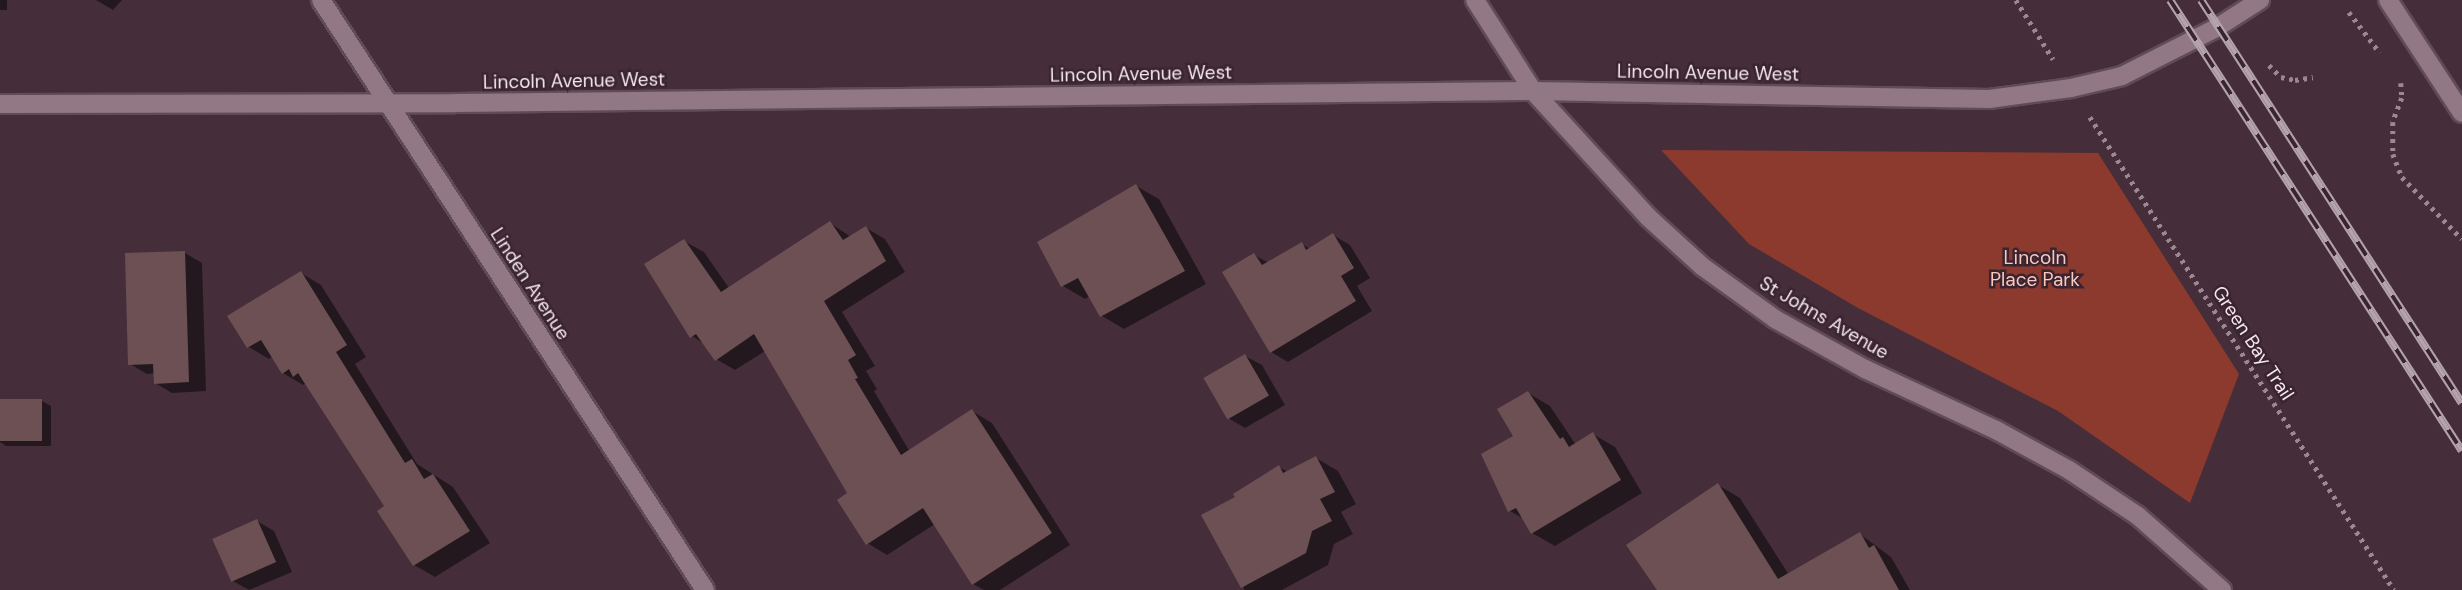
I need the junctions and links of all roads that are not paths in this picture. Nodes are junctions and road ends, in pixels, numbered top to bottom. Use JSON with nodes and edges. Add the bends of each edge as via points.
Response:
{"nodes":[{"id":1,"x":321,"y":0,"type":"edge"},
{"id":2,"x":1475,"y":0,"type":"edge"},
{"id":3,"x":2260,"y":0,"type":"edge"},
{"id":4,"x":2388,"y":0,"type":"edge"},
{"id":5,"x":1534,"y":91,"type":"junction"},
{"id":6,"x":0,"y":104,"type":"edge"},
{"id":7,"x":388,"y":104,"type":"junction"},
{"id":8,"x":2462,"y":113,"type":"edge"},
{"id":9,"x":705,"y":590,"type":"edge"},
{"id":10,"x":2222,"y":590,"type":"edge"}],
"edges":[{"from":1,"to":7,"type":"street","name":"Linden Avenue"},
{"from":2,"to":5,"type":"street","name":"St Johns Avenue"},
{"from":3,"to":5,"type":"street","name":"Lincoln Avenue West","via":[[2122,76],[1989,99]]},
{"from":4,"to":8,"type":"street"},
{"from":5,"to":7,"type":"street","name":"Lincoln Avenue West"},
{"from":5,"to":10,"type":"street","name":"St Johns Avenue","via":[[1648,217],[1703,267],[1775,319],[2069,471],[2138,516]]},
{"from":6,"to":7,"type":"street","name":"Lincoln Avenue West"},
{"from":7,"to":9,"type":"street","name":"Linden Avenue"}]}
